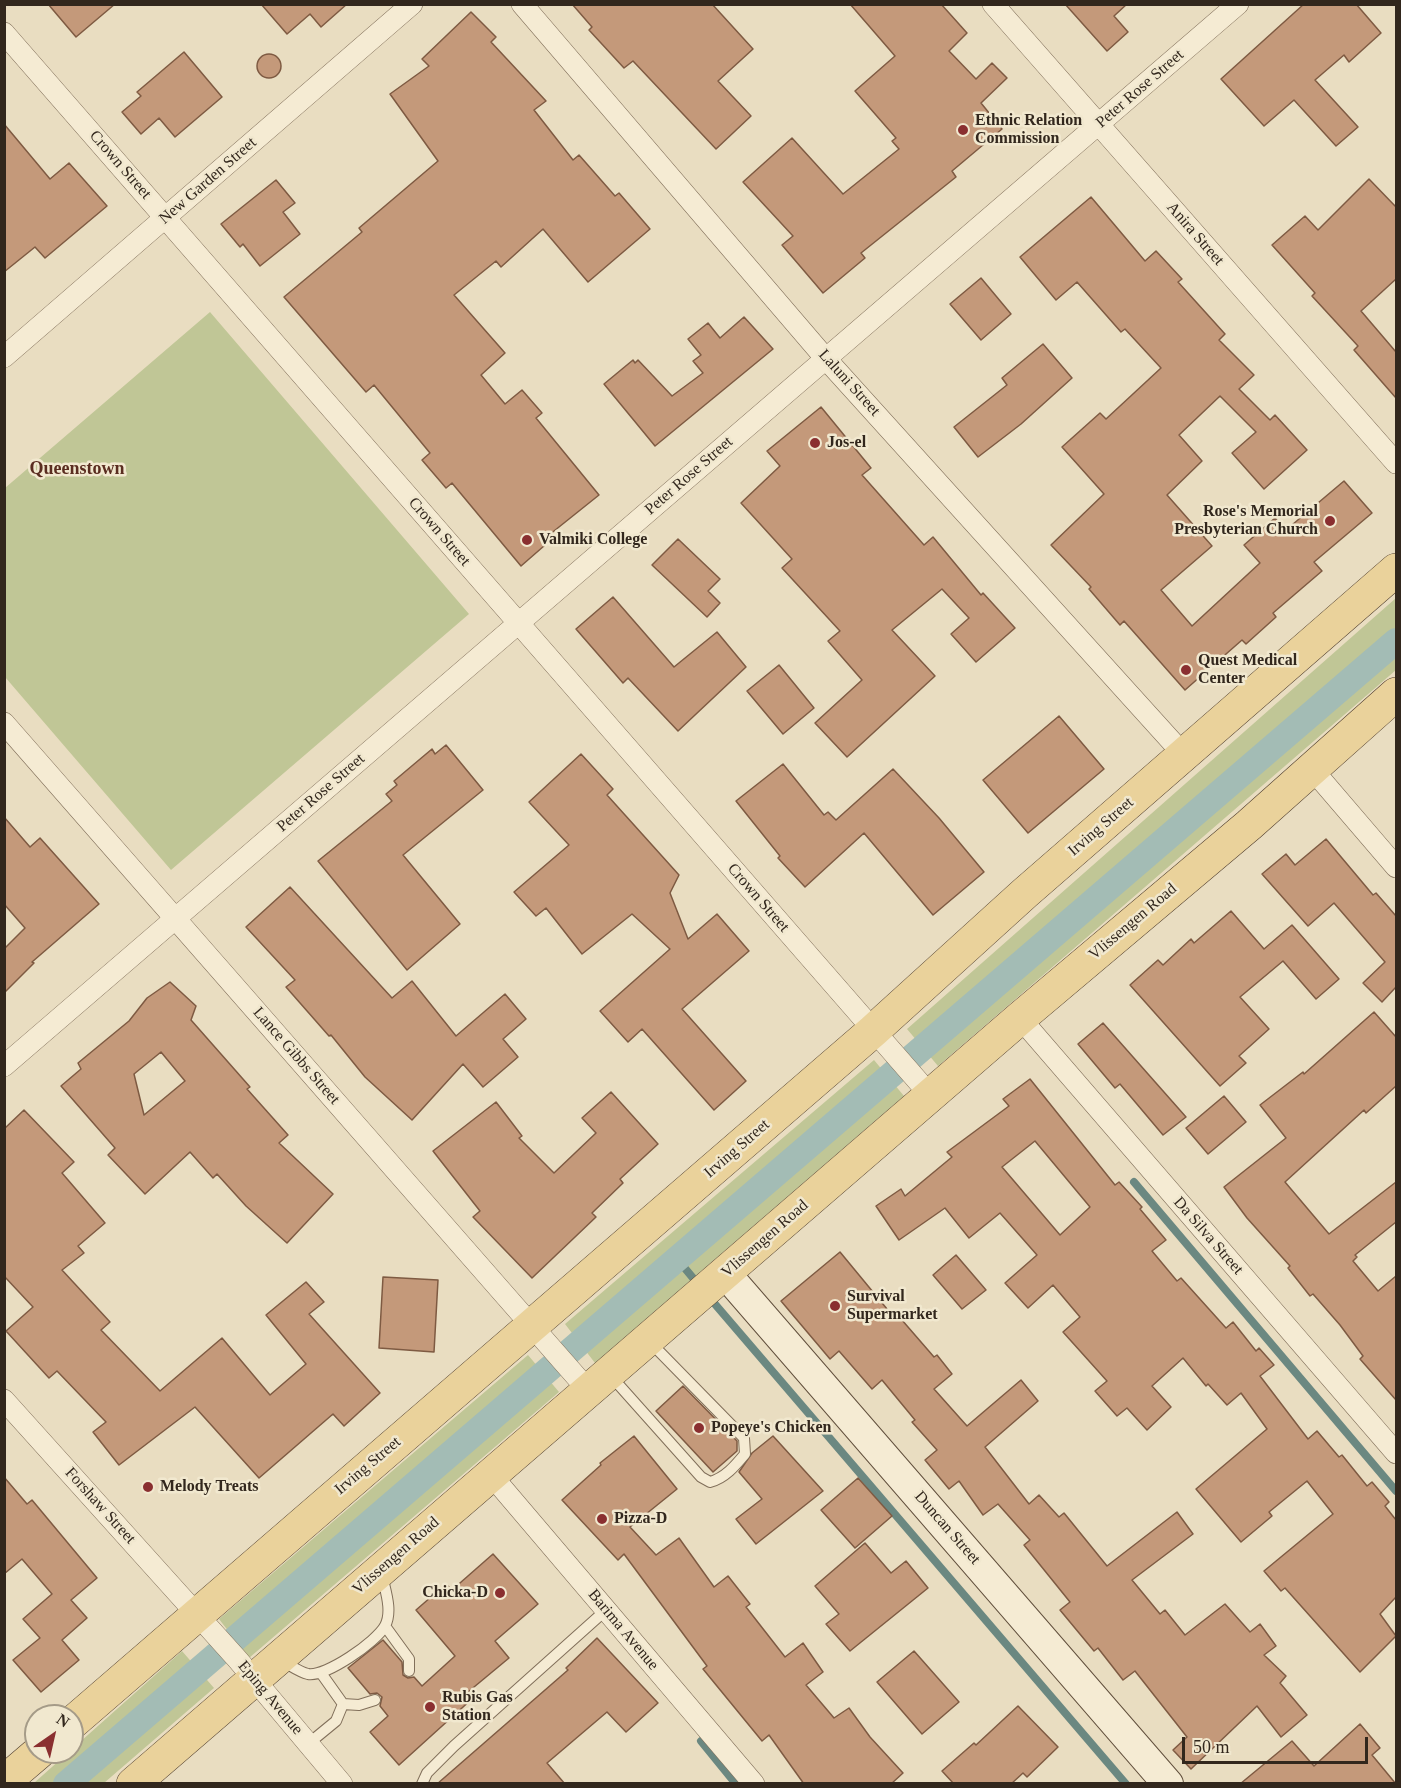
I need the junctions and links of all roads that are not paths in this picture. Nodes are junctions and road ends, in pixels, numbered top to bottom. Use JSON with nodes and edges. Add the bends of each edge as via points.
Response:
{"nodes":[{"id":1,"x":412,"y":4,"type":"edge"},
{"id":2,"x":522,"y":4,"type":"edge"},
{"id":3,"x":993,"y":4,"type":"edge"},
{"id":4,"x":1238,"y":4,"type":"edge"},
{"id":5,"x":4,"y":33,"type":"edge"},
{"id":6,"x":1099,"y":124,"type":"junction"},
{"id":7,"x":165,"y":218,"type":"junction"},
{"id":8,"x":4,"y":357,"type":"edge"},
{"id":9,"x":826,"y":359,"type":"junction"},
{"id":10,"x":1396,"y":463,"type":"edge"},
{"id":11,"x":1396,"y":570,"type":"edge"},
{"id":12,"x":519,"y":623,"type":"junction"},
{"id":13,"x":1396,"y":694,"type":"edge"},
{"id":14,"x":4,"y":723,"type":"edge"},
{"id":15,"x":1184,"y":755,"type":"junction"},
{"id":16,"x":1311,"y":769,"type":"junction"},
{"id":17,"x":1396,"y":867,"type":"edge"},
{"id":18,"x":176,"y":918,"type":"junction"},
{"id":19,"x":1020,"y":1018,"type":"junction"},
{"id":20,"x":879,"y":1038,"type":"junction"},
{"id":21,"x":4,"y":1066,"type":"edge"},
{"id":22,"x":923,"y":1087,"type":"junction"},
{"id":23,"x":725,"y":1273,"type":"junction"},
{"id":24,"x":538,"y":1334,"type":"junction"},
{"id":25,"x":647,"y":1339,"type":"junction"},
{"id":26,"x":589,"y":1379,"type":"junction"},
{"id":27,"x":4,"y":1400,"type":"edge"},
{"id":28,"x":1396,"y":1454,"type":"edge"},
{"id":29,"x":492,"y":1476,"type":"junction"},
{"id":30,"x":381,"y":1569,"type":"junction"},
{"id":31,"x":606,"y":1610,"type":"junction"},
{"id":32,"x":203,"y":1621,"type":"junction"},
{"id":33,"x":385,"y":1626,"type":"junction"},
{"id":34,"x":256,"y":1666,"type":"junction"},
{"id":35,"x":409,"y":1671,"type":"dead end"},
{"id":36,"x":321,"y":1673,"type":"junction"},
{"id":37,"x":375,"y":1700,"type":"dead end"},
{"id":38,"x":343,"y":1704,"type":"junction"},
{"id":39,"x":84,"y":1714,"type":"edge"},
{"id":40,"x":308,"y":1744,"type":"junction"},
{"id":41,"x":25,"y":1764,"type":"edge"},
{"id":42,"x":4,"y":1782,"type":"edge"},
{"id":43,"x":133,"y":1784,"type":"edge"},
{"id":44,"x":342,"y":1784,"type":"edge"},
{"id":45,"x":422,"y":1784,"type":"edge"},
{"id":46,"x":754,"y":1784,"type":"edge"},
{"id":47,"x":1168,"y":1784,"type":"edge"}],
"edges":[{"from":1,"to":7,"type":"street","name":"New Garden Street"},
{"from":2,"to":9,"type":"street","name":"Laluni Street"},
{"from":3,"to":6,"type":"street","name":"Anira Street"},
{"from":4,"to":6,"type":"street","name":"Peter Rose Street"},
{"from":5,"to":7,"type":"street","name":"Crown Street"},
{"from":6,"to":9,"type":"street","name":"Peter Rose Street"},
{"from":6,"to":10,"type":"street","name":"Anira Street"},
{"from":7,"to":8,"type":"street","name":"New Garden Street"},
{"from":7,"to":12,"type":"street","name":"Crown Street"},
{"from":9,"to":12,"type":"street","name":"Peter Rose Street"},
{"from":9,"to":15,"type":"street","name":"Laluni Street"},
{"from":11,"to":15,"type":"main road","name":"Irving Street"},
{"from":12,"to":18,"type":"street","name":"Peter Rose Street"},
{"from":12,"to":20,"type":"street","name":"Crown Street"},
{"from":13,"to":16,"type":"main road","name":"Vlissengen Road"},
{"from":14,"to":18,"type":"street","name":"Lance Gibbs Street"},
{"from":15,"to":20,"type":"main road","name":"Irving Street","via":[[1025,893]]},
{"from":16,"to":17,"type":"street"},
{"from":16,"to":19,"type":"main road","name":"Vlissengen Road"},
{"from":18,"to":21,"type":"street","name":"Peter Rose Street"},
{"from":18,"to":24,"type":"street","name":"Lance Gibbs Street"},
{"from":19,"to":22,"type":"main road","name":"Vlissengen Road"},
{"from":19,"to":28,"type":"street","name":"Da Silva Street"},
{"from":20,"to":22,"type":"street","name":"Crown Street"},
{"from":20,"to":24,"type":"main road","name":"Irving Street"},
{"from":22,"to":23,"type":"main road","name":"Vlissengen Road"},
{"from":23,"to":25,"type":"main road","name":"Vlissengen Road"},
{"from":23,"to":47,"type":"street","name":"Duncan Street"},
{"from":24,"to":26,"type":"street","name":"Lance Gibbs Street"},
{"from":24,"to":32,"type":"main road","name":"Irving Street"},
{"from":25,"to":26,"type":"main road","name":"Vlissengen Road"},
{"from":25,"to":26,"type":"lane","via":[[744,1438],[745,1454],[720,1479],[710,1482],[701,1477]]},
{"from":26,"to":29,"type":"main road","name":"Vlissengen Road"},
{"from":27,"to":32,"type":"street","name":"Forshaw Street"},
{"from":29,"to":30,"type":"main road","name":"Vlissengen Road"},
{"from":29,"to":31,"type":"street","name":"Barima Avenue"},
{"from":30,"to":33,"type":"lane","via":[[389,1611]]},
{"from":30,"to":34,"type":"main road","name":"Vlissengen Road"},
{"from":31,"to":45,"type":"lane","via":[[454,1746],[427,1773]]},
{"from":31,"to":46,"type":"street","name":"Barima Avenue"},
{"from":32,"to":34,"type":"street","name":"Eping Avenue"},
{"from":32,"to":39,"type":"main road","name":"Irving Street"},
{"from":33,"to":35,"type":"lane","via":[[409,1659]]},
{"from":33,"to":36,"type":"lane","via":[[339,1665]]},
{"from":34,"to":36,"type":"lane"},
{"from":34,"to":40,"type":"street","name":"Eping Avenue"},
{"from":34,"to":43,"type":"main road","name":"Vlissengen Road"},
{"from":36,"to":38,"type":"lane"},
{"from":37,"to":38,"type":"lane","via":[[358,1706]]},
{"from":38,"to":40,"type":"lane","via":[[336,1721]]},
{"from":40,"to":44,"type":"street","name":"Eping Avenue"},
{"from":41,"to":42,"type":"main road"}]}
